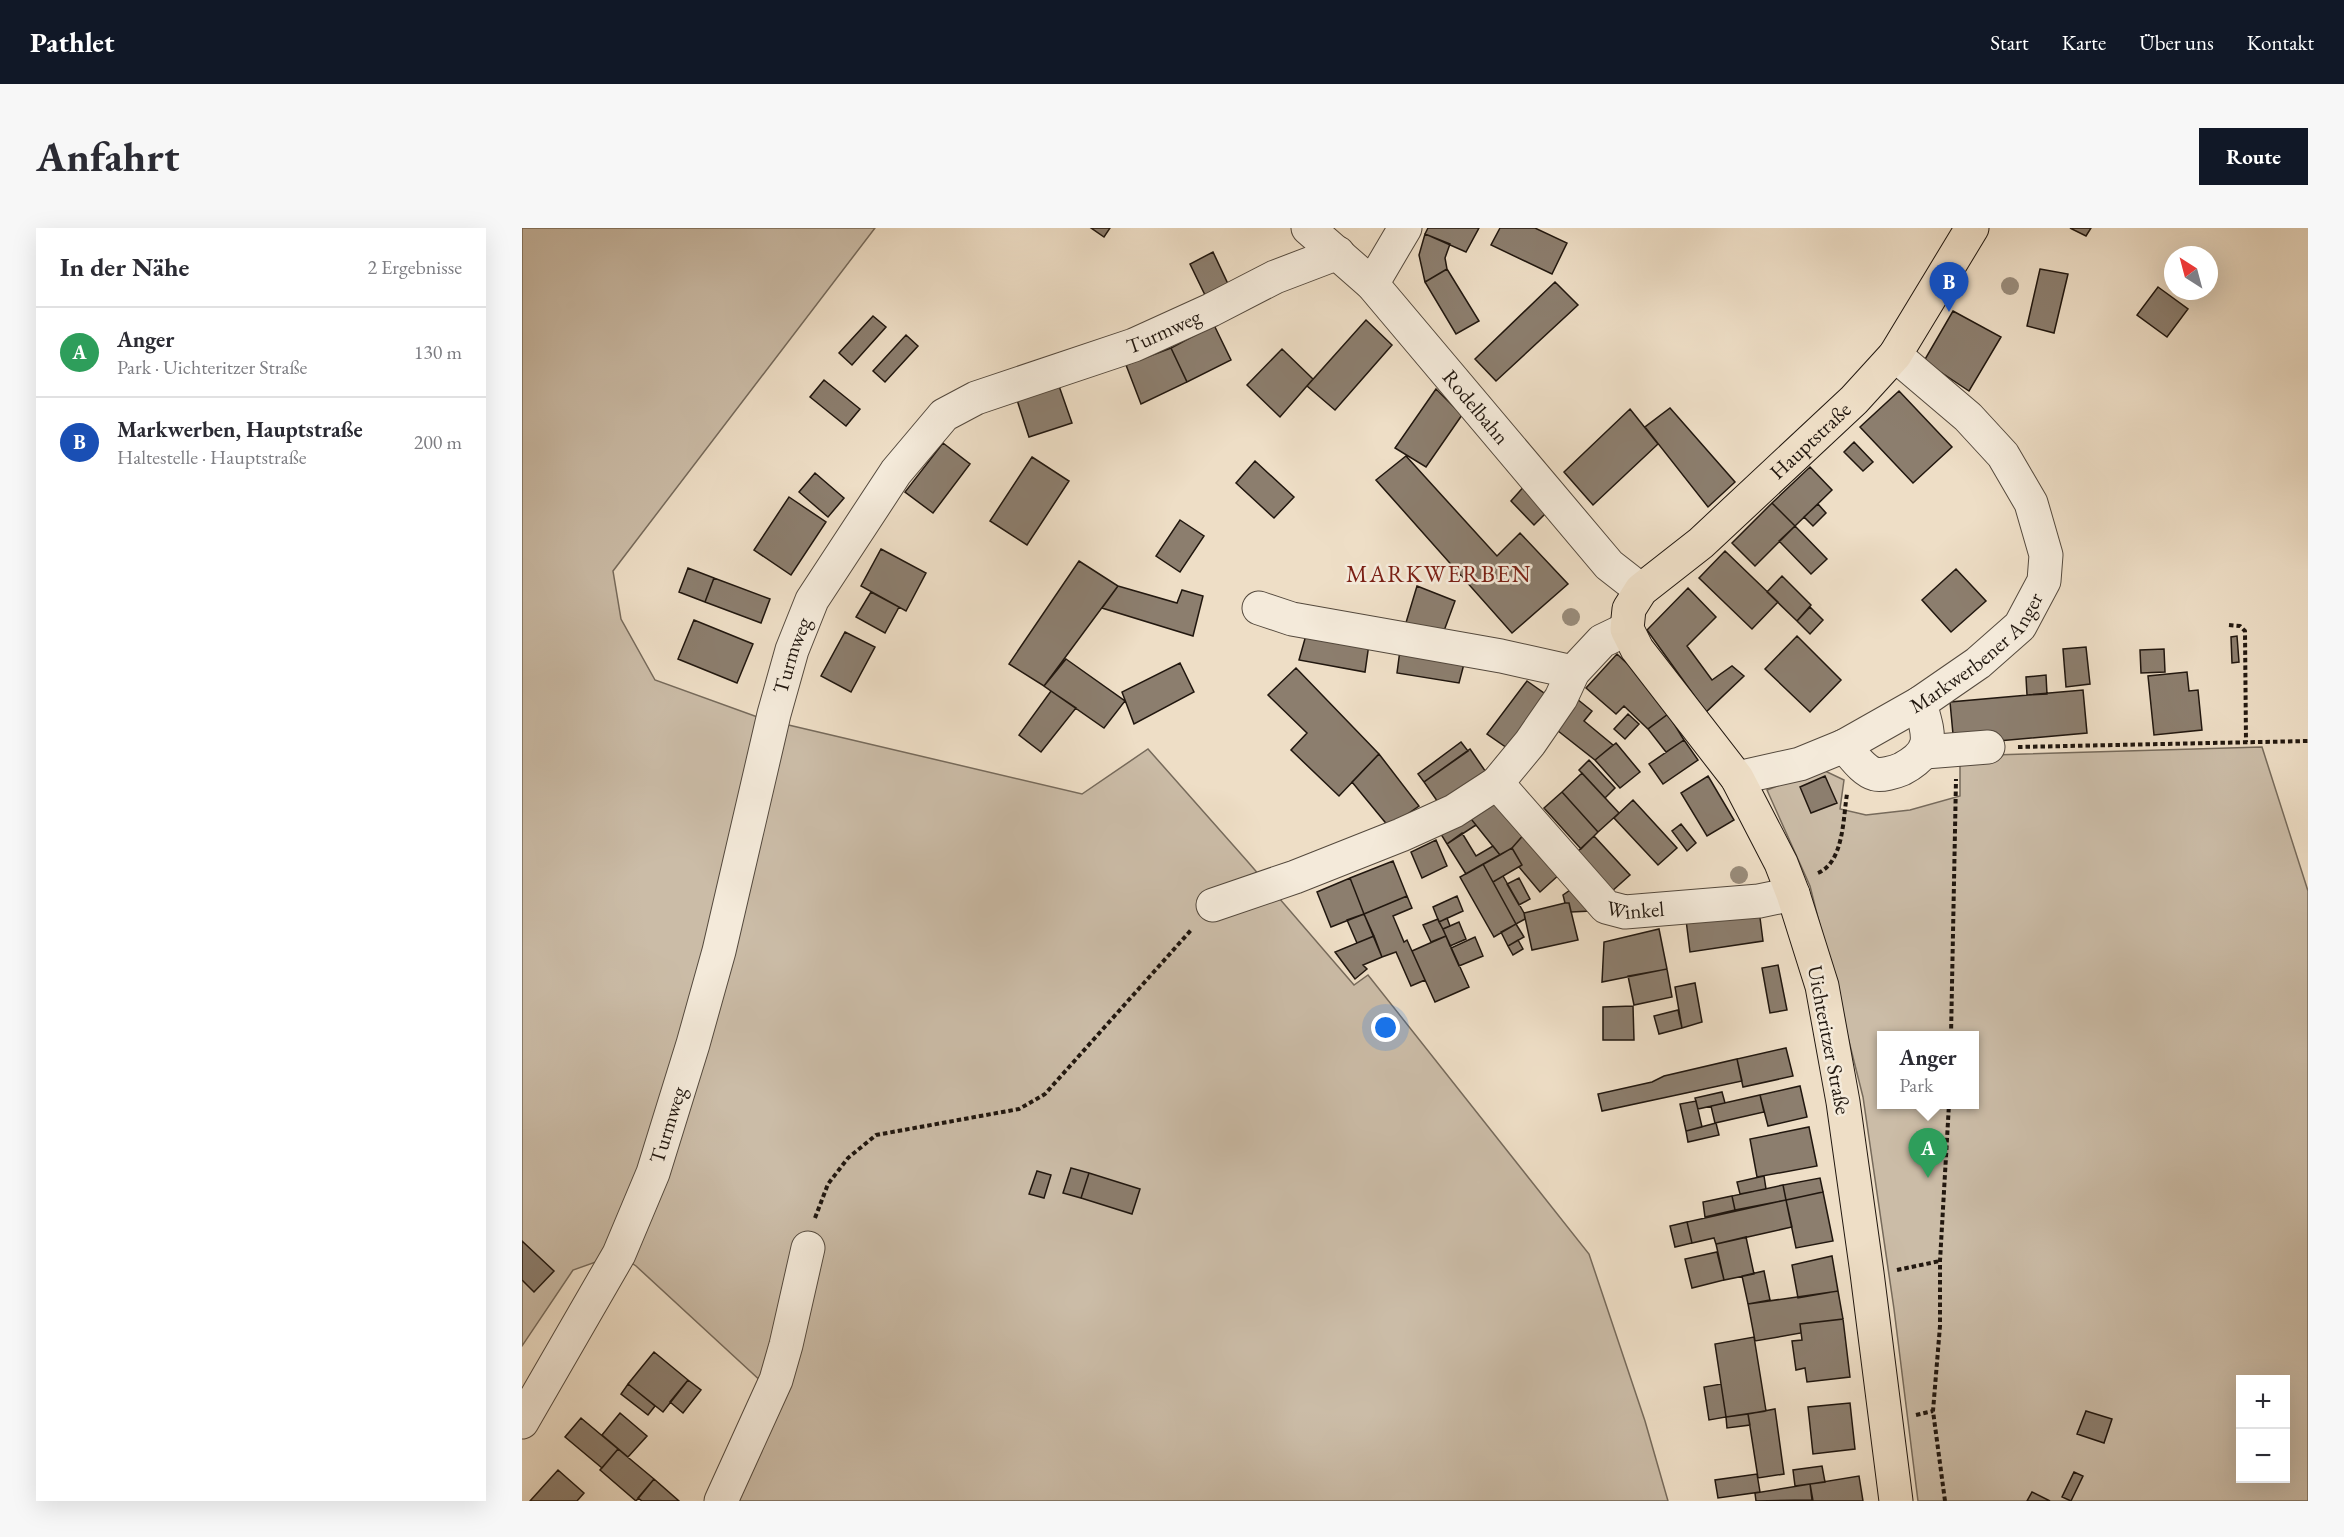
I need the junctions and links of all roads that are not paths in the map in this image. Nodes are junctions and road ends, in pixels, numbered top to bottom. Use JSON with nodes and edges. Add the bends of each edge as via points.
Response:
{"nodes":[{"id":1,"x":1308,"y":228,"type":"edge"},
{"id":2,"x":1405,"y":228,"type":"edge"},
{"id":3,"x":1972,"y":228,"type":"edge"},
{"id":4,"x":1338,"y":253,"type":"junction"},
{"id":5,"x":1372,"y":284,"type":"junction"},
{"id":6,"x":1895,"y":355,"type":"junction"},
{"id":7,"x":1641,"y":590,"type":"junction"},
{"id":8,"x":1259,"y":608,"type":"dead end"},
{"id":9,"x":1627,"y":629,"type":"junction"},
{"id":10,"x":1573,"y":672,"type":"junction"},
{"id":11,"x":1920,"y":702,"type":"junction"},
{"id":12,"x":1844,"y":746,"type":"junction"},
{"id":13,"x":1972,"y":748,"type":"road end"},
{"id":14,"x":1925,"y":752,"type":"junction"},
{"id":15,"x":1737,"y":778,"type":"junction"},
{"id":16,"x":1497,"y":783,"type":"junction"},
{"id":17,"x":1793,"y":894,"type":"junction"},
{"id":18,"x":1214,"y":905,"type":"road end"},
{"id":19,"x":808,"y":1248,"type":"road end"},
{"id":20,"x":522,"y":1422,"type":"edge"},
{"id":21,"x":721,"y":1501,"type":"edge"},
{"id":22,"x":1896,"y":1501,"type":"edge"}],
"edges":[{"from":1,"to":4,"type":"street","name":"Rodelbahn"},
{"from":2,"to":5,"type":"street"},
{"from":3,"to":6,"type":"main road","name":"Hauptstraße"},
{"from":4,"to":5,"type":"street","name":"Rodelbahn"},
{"from":4,"to":20,"type":"street","name":"Turmweg","via":[[1275,277],[1134,345],[976,398],[944,415],[896,472],[812,600],[792,650],[719,951],[653,1173],[619,1254]]},
{"from":5,"to":7,"type":"street","name":"Rodelbahn","via":[[1609,565]]},
{"from":6,"to":7,"type":"main road","name":"Hauptstraße","via":[[1854,400],[1737,510]]},
{"from":6,"to":11,"type":"street","name":"Markwerbener Anger","via":[[1968,417],[2003,455],[2031,503],[2046,555],[2044,581],[2020,626],[1978,663]]},
{"from":7,"to":9,"type":"main road","name":"Hauptstraße","via":[[1629,609]]},
{"from":8,"to":10,"type":"street","via":[[1292,619]]},
{"from":9,"to":10,"type":"street","via":[[1602,641]]},
{"from":9,"to":15,"type":"main road","name":"Uichteritzer Straße","via":[[1637,649]]},
{"from":10,"to":16,"type":"street","via":[[1561,698]]},
{"from":11,"to":12,"type":"street","name":"Markwerbener Anger"},
{"from":11,"to":14,"type":"street","via":[[1928,730]]},
{"from":12,"to":14,"type":"street","via":[[1876,775],[1898,771]]},
{"from":12,"to":15,"type":"street","name":"Markwerbener Anger","via":[[1800,764]]},
{"from":13,"to":14,"type":"street"},
{"from":15,"to":17,"type":"main road","name":"Uichteritzer Straße"},
{"from":16,"to":17,"type":"street","name":"Winkel","via":[[1606,907],[1625,912],[1759,901]]},
{"from":16,"to":18,"type":"street","via":[[1454,811],[1401,835]]},
{"from":17,"to":22,"type":"main road","name":"Uichteritzer Straße","via":[[1822,986],[1843,1102]]},
{"from":19,"to":21,"type":"street","via":[[776,1380]]}]}
